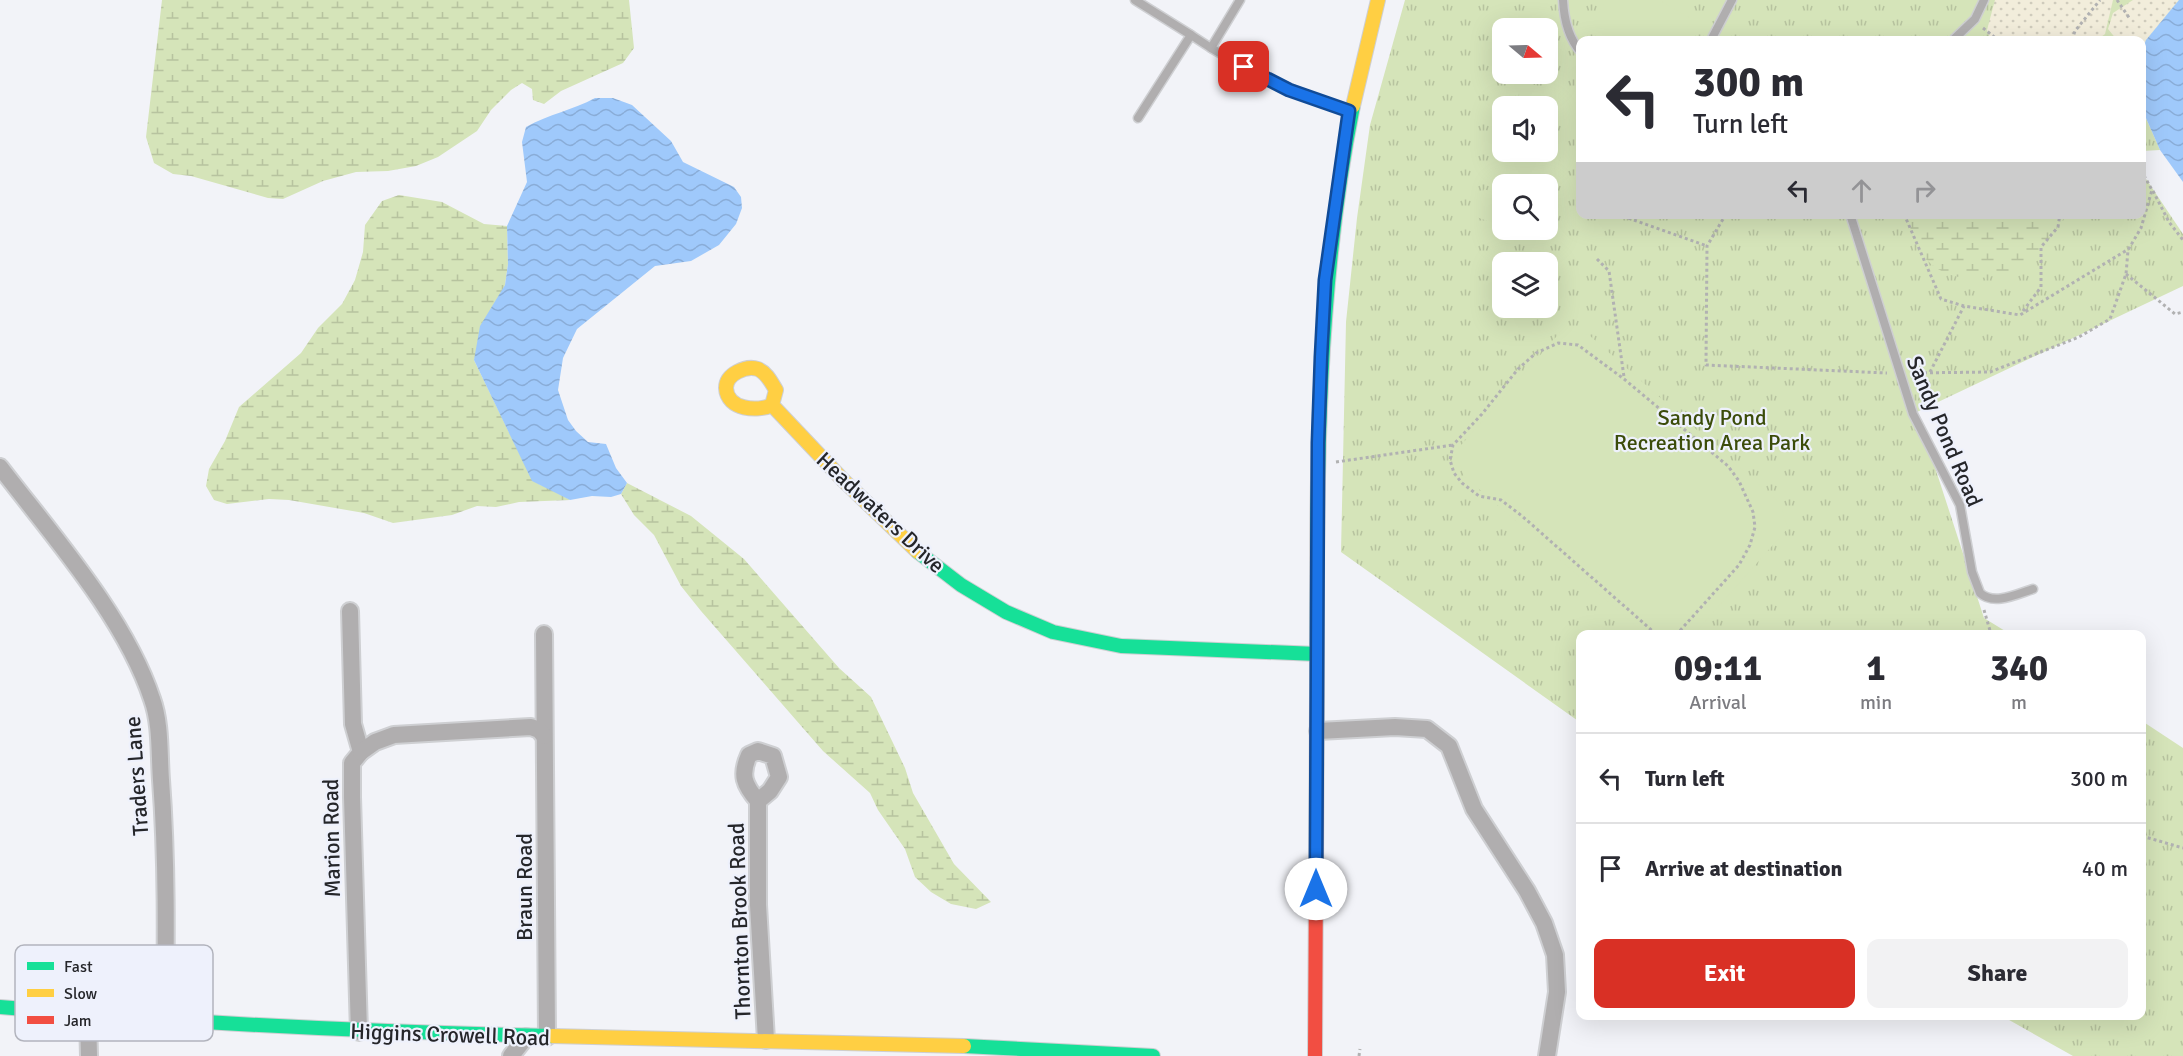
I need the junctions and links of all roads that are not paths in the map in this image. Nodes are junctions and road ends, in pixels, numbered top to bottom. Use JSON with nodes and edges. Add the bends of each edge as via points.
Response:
{"nodes":[{"id":1,"x":1135,"y":0,"type":"edge"},
{"id":2,"x":1240,"y":0,"type":"edge"},
{"id":3,"x":1378,"y":0,"type":"edge"},
{"id":4,"x":1563,"y":0,"type":"edge"},
{"id":5,"x":1732,"y":0,"type":"edge"},
{"id":6,"x":1984,"y":0,"type":"edge"},
{"id":7,"x":1191,"y":35,"type":"junction"},
{"id":8,"x":1713,"y":36,"type":"edge"},
{"id":9,"x":1957,"y":36,"type":"edge"},
{"id":10,"x":1576,"y":46,"type":"edge"},
{"id":11,"x":1211,"y":48,"type":"junction"},
{"id":12,"x":1349,"y":111,"type":"junction"},
{"id":13,"x":1138,"y":118,"type":"dead end"},
{"id":14,"x":1852,"y":219,"type":"edge"},
{"id":15,"x":772,"y":405,"type":"dead end"},
{"id":16,"x":0,"y":467,"type":"edge"},
{"id":17,"x":2033,"y":589,"type":"dead end"},
{"id":18,"x":350,"y":611,"type":"dead end"},
{"id":19,"x":544,"y":634,"type":"dead end"},
{"id":20,"x":1317,"y":654,"type":"junction"},
{"id":21,"x":1318,"y":731,"type":"junction"},
{"id":22,"x":544,"y":736,"type":"junction"},
{"id":23,"x":361,"y":752,"type":"junction"},
{"id":24,"x":758,"y":801,"type":"dead end"},
{"id":25,"x":164,"y":945,"type":"edge"},
{"id":26,"x":0,"y":1007,"type":"edge"},
{"id":27,"x":15,"y":1009,"type":"edge"},
{"id":28,"x":213,"y":1024,"type":"edge"},
{"id":29,"x":359,"y":1032,"type":"junction"},
{"id":30,"x":526,"y":1037,"type":"junction"},
{"id":31,"x":547,"y":1037,"type":"junction"},
{"id":32,"x":766,"y":1040,"type":"junction"},
{"id":33,"x":89,"y":1041,"type":"edge"},
{"id":34,"x":89,"y":1056,"type":"edge"},
{"id":35,"x":511,"y":1056,"type":"edge"},
{"id":36,"x":1153,"y":1056,"type":"edge"},
{"id":37,"x":1315,"y":1056,"type":"edge"},
{"id":38,"x":1547,"y":1056,"type":"edge"}],
"edges":[{"from":1,"to":7,"type":"lane"},
{"from":2,"to":11,"type":"lane"},
{"from":3,"to":12,"type":"main road"},
{"from":4,"to":10,"type":"lane","via":[[1567,27]]},
{"from":5,"to":8,"type":"lane"},
{"from":6,"to":9,"type":"lane","via":[[1975,19]]},
{"from":7,"to":11,"type":"lane"},
{"from":7,"to":13,"type":"lane"},
{"from":11,"to":12,"type":"lane","via":[[1289,90]]},
{"from":12,"to":20,"type":"main road","via":[[1325,280],[1318,465]]},
{"from":14,"to":17,"type":"lane","name":"Sandy Pond Road","via":[[1914,414],[1960,505],[1972,572],[1980,593],[1991,599]]},
{"from":15,"to":20,"type":"main road","name":"Headwaters Drive","via":[[930,562],[1016,616],[1047,629],[1105,644]]},
{"from":16,"to":25,"type":"street","name":"Traders Lane","via":[[102,605],[127,643],[152,698],[157,716],[163,810]]},
{"from":18,"to":23,"type":"street","name":"Marion Road","via":[[353,724]]},
{"from":19,"to":22,"type":"street","name":"Braun Road"},
{"from":20,"to":21,"type":"main road"},
{"from":21,"to":37,"type":"main road"},
{"from":21,"to":38,"type":"street","via":[[1427,729],[1449,746],[1474,809],[1527,891],[1555,955],[1557,993]]},
{"from":22,"to":23,"type":"street","via":[[531,727],[394,735]]},
{"from":22,"to":31,"type":"street","name":"Braun Road"},
{"from":23,"to":29,"type":"street","name":"Marion Road","via":[[352,763]]},
{"from":24,"to":32,"type":"street","name":"Thornton Brook Road","via":[[758,905]]},
{"from":26,"to":27,"type":"main road","name":"Higgins Crowell Road"},
{"from":28,"to":29,"type":"main road","name":"Higgins Crowell Road"},
{"from":29,"to":30,"type":"main road","name":"Higgins Crowell Road"},
{"from":30,"to":31,"type":"main road","name":"Higgins Crowell Road"},
{"from":30,"to":35,"type":"street"},
{"from":31,"to":32,"type":"main road","name":"Higgins Crowell Road"},
{"from":32,"to":36,"type":"main road","name":"Higgins Crowell Road","via":[[939,1044]]},
{"from":33,"to":34,"type":"street"}]}
